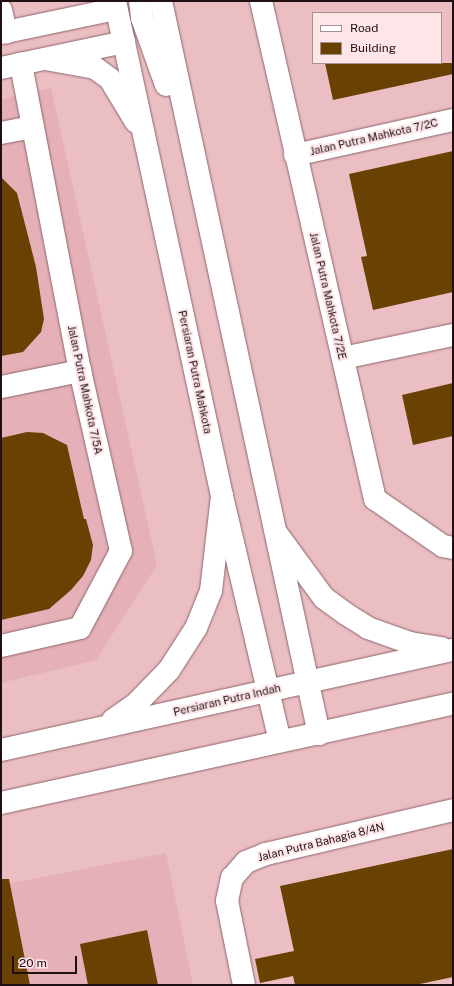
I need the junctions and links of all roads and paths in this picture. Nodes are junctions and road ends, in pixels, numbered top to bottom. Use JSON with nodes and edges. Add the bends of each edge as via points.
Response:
{"nodes":[{"id":1,"x":69,"y":1,"type":"edge"},
{"id":2,"x":162,"y":1,"type":"edge"},
{"id":3,"x":261,"y":1,"type":"edge"},
{"id":4,"x":115,"y":5,"type":"edge"},
{"id":5,"x":1,"y":10,"type":"edge"},
{"id":6,"x":141,"y":10,"type":"edge"},
{"id":7,"x":51,"y":22,"type":"junction"},
{"id":8,"x":3,"y":33,"type":"edge"},
{"id":9,"x":124,"y":42,"type":"junction"},
{"id":10,"x":45,"y":58,"type":"junction"},
{"id":11,"x":11,"y":66,"type":"edge"},
{"id":12,"x":453,"y":120,"type":"edge"},
{"id":13,"x":32,"y":127,"type":"junction"},
{"id":14,"x":1,"y":133,"type":"edge"},
{"id":15,"x":144,"y":133,"type":"junction"},
{"id":16,"x":192,"y":141,"type":"junction"},
{"id":17,"x":295,"y":155,"type":"junction"},
{"id":18,"x":453,"y":335,"type":"edge"},
{"id":19,"x":343,"y":358,"type":"junction"},
{"id":20,"x":80,"y":371,"type":"junction"},
{"id":21,"x":1,"y":387,"type":"edge"},
{"id":22,"x":222,"y":496,"type":"junction"},
{"id":23,"x":278,"y":534,"type":"junction"},
{"id":24,"x":453,"y":548,"type":"edge"},
{"id":25,"x":1,"y":646,"type":"edge"},
{"id":26,"x":453,"y":650,"type":"edge"},
{"id":27,"x":308,"y":682,"type":"junction"},
{"id":28,"x":267,"y":690,"type":"junction"},
{"id":29,"x":453,"y":704,"type":"edge"},
{"id":30,"x":102,"y":727,"type":"junction"},
{"id":31,"x":319,"y":734,"type":"junction"},
{"id":32,"x":280,"y":741,"type":"junction"},
{"id":33,"x":1,"y":750,"type":"edge"},
{"id":34,"x":1,"y":803,"type":"edge"},
{"id":35,"x":453,"y":810,"type":"edge"},
{"id":36,"x":244,"y":985,"type":"edge"}],
"edges":[{"from":1,"to":7,"type":"street"},
{"from":2,"to":16,"type":"street"},
{"from":3,"to":17,"type":"street","name":"Jalan Putra Mahkota 7/2E"},
{"from":4,"to":6,"type":"street"},
{"from":4,"to":7,"type":"street"},
{"from":4,"to":9,"type":"street","name":"Persiaran Putra Mahkota"},
{"from":5,"to":8,"type":"street"},
{"from":6,"to":9,"type":"street"},
{"from":6,"to":16,"type":"street","via":[[160,62],[172,107]]},
{"from":7,"to":8,"type":"street"},
{"from":9,"to":10,"type":"street"},
{"from":9,"to":15,"type":"street","name":"Persiaran Putra Mahkota"},
{"from":10,"to":11,"type":"street"},
{"from":10,"to":15,"type":"street","via":[[95,68],[110,79]]},
{"from":11,"to":13,"type":"street","name":"Jalan Putra Mahkota 7/5A"},
{"from":12,"to":17,"type":"street","name":"Jalan Putra Mahkota 7/2C"},
{"from":13,"to":14,"type":"street"},
{"from":13,"to":20,"type":"street","name":"Jalan Putra Mahkota 7/5A"},
{"from":15,"to":22,"type":"street","name":"Persiaran Putra Mahkota"},
{"from":16,"to":23,"type":"street"},
{"from":17,"to":19,"type":"street","name":"Jalan Putra Mahkota 7/2E"},
{"from":18,"to":19,"type":"street"},
{"from":19,"to":24,"type":"street","name":"Jalan Putra Mahkota 7/2E","via":[[375,499],[443,546]]},
{"from":20,"to":21,"type":"street"},
{"from":20,"to":25,"type":"street","name":"Jalan Putra Mahkota 7/5A","via":[[121,551],[80,628]]},
{"from":22,"to":28,"type":"street","name":"Persiaran Putra Mahkota"},
{"from":22,"to":30,"type":"street","via":[[212,591],[196,628],[169,670],[136,704]]},
{"from":23,"to":26,"type":"street","via":[[324,598],[346,614],[368,628],[410,643]]},
{"from":23,"to":27,"type":"street"},
{"from":26,"to":27,"type":"street","name":"Persiaran Putra Indah"},
{"from":27,"to":28,"type":"street","name":"Persiaran Putra Indah"},
{"from":27,"to":31,"type":"street"},
{"from":28,"to":30,"type":"street","name":"Persiaran Putra Indah"},
{"from":28,"to":32,"type":"street","name":"Persiaran Putra Mahkota"},
{"from":29,"to":31,"type":"street"},
{"from":30,"to":33,"type":"street","name":"Persiaran Putra Indah"},
{"from":31,"to":32,"type":"street"},
{"from":32,"to":34,"type":"street"},
{"from":35,"to":36,"type":"street","name":"Jalan Putra Bahagia 8/4N","via":[[266,854],[246,862],[232,878],[227,901]]}]}
